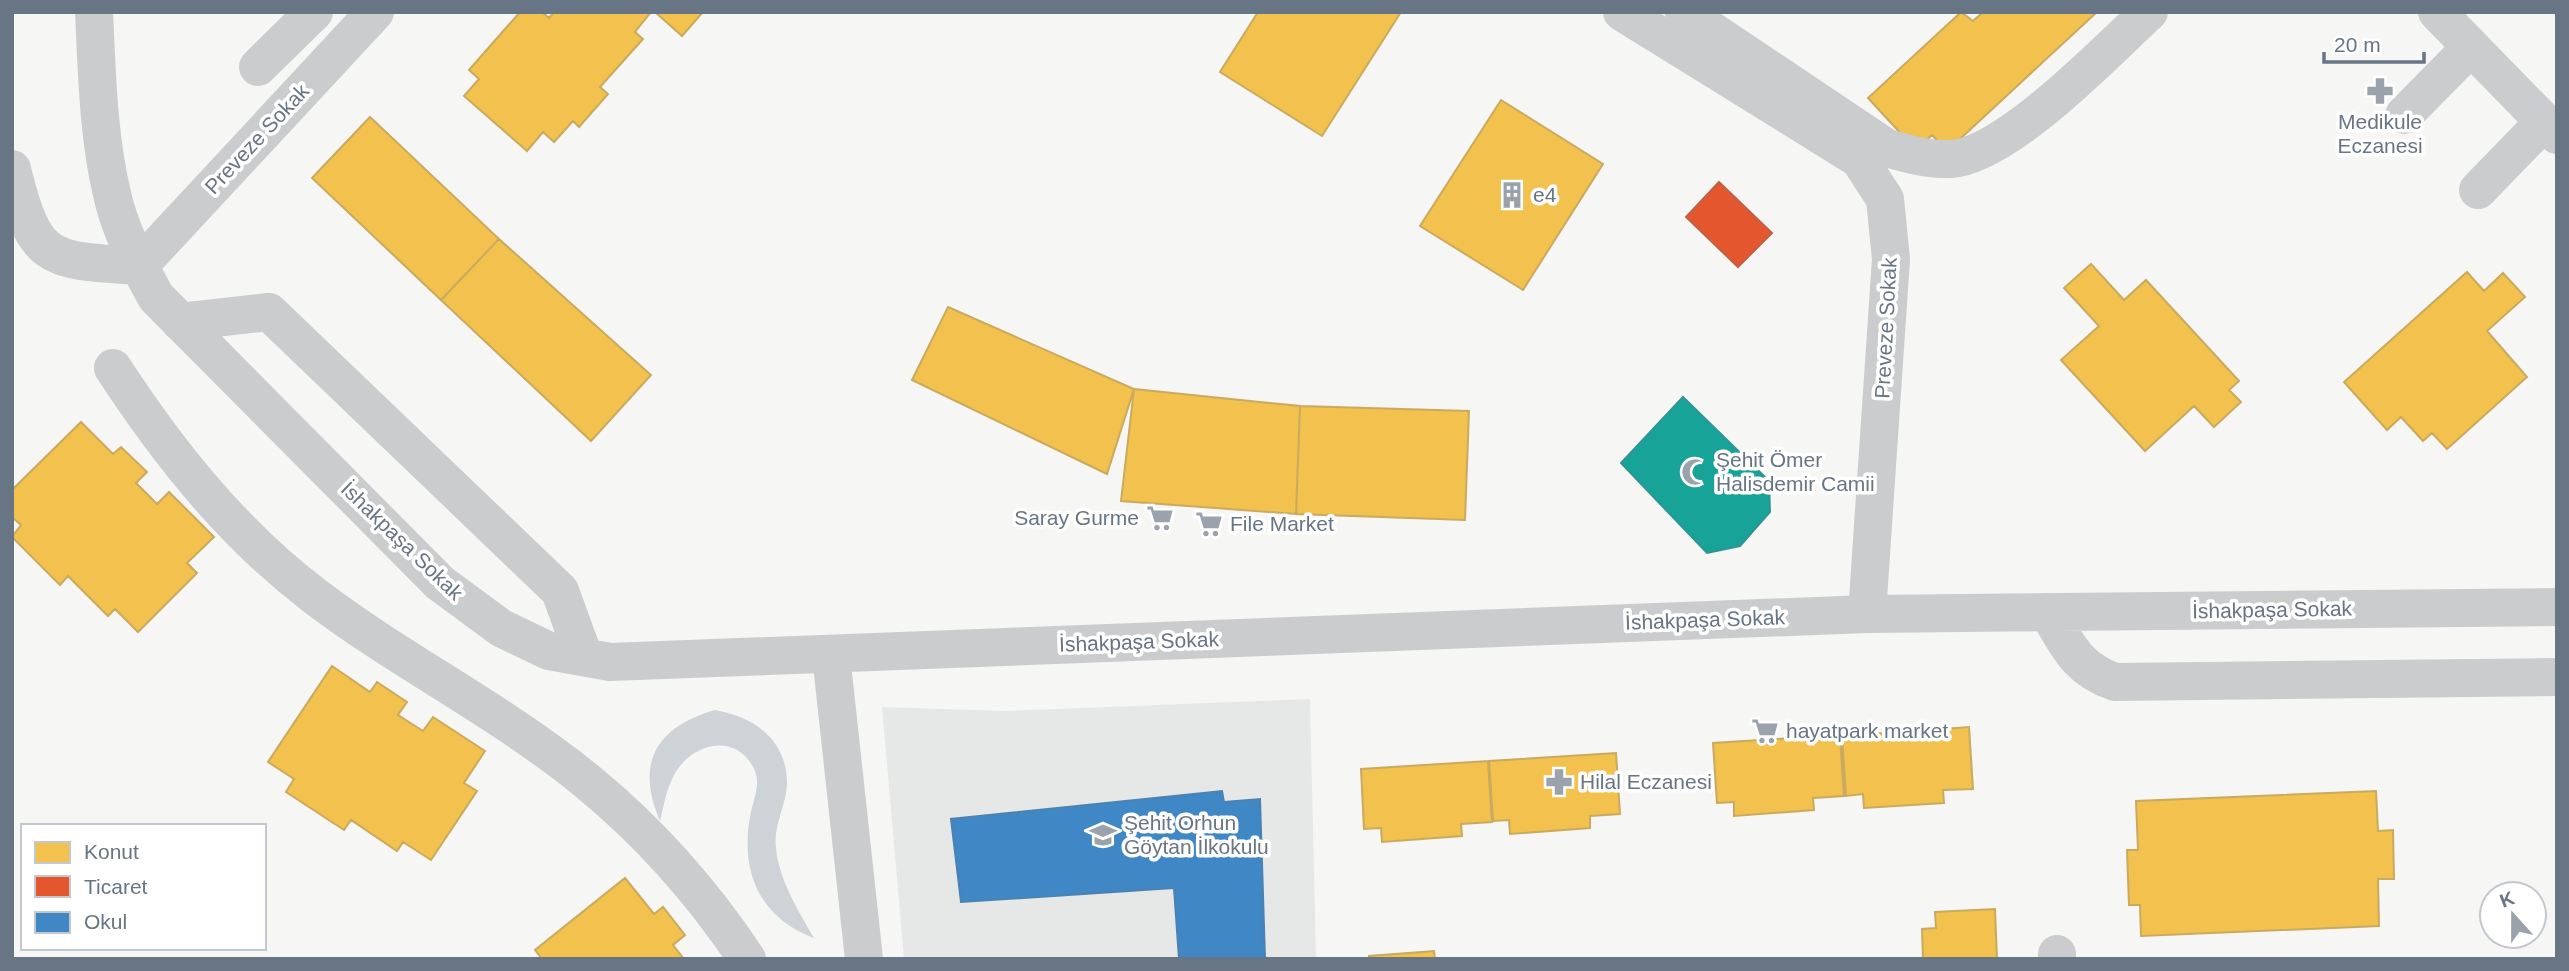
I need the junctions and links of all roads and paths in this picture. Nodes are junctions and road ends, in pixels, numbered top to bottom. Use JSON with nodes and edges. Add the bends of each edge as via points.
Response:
{"nodes":[{"id":1,"x":94,"y":12,"type":"edge"},
{"id":2,"x":314,"y":12,"type":"edge"},
{"id":3,"x":375,"y":12,"type":"edge"},
{"id":4,"x":1622,"y":12,"type":"edge"},
{"id":5,"x":1684,"y":12,"type":"edge"},
{"id":6,"x":2150,"y":12,"type":"edge"},
{"id":7,"x":2437,"y":12,"type":"edge"},
{"id":8,"x":2470,"y":48,"type":"junction"},
{"id":9,"x":258,"y":67,"type":"dead end"},
{"id":10,"x":2404,"y":115,"type":"dead end"},
{"id":11,"x":2550,"y":129,"type":"edge"},
{"id":12,"x":12,"y":169,"type":"edge"},
{"id":13,"x":2478,"y":190,"type":"dead end"},
{"id":14,"x":139,"y":265,"type":"junction"},
{"id":15,"x":180,"y":322,"type":"junction"},
{"id":16,"x":113,"y":368,"type":"dead end"},
{"id":17,"x":2557,"y":607,"type":"edge"},
{"id":18,"x":2048,"y":612,"type":"junction"},
{"id":19,"x":1867,"y":614,"type":"junction"},
{"id":20,"x":831,"y":655,"type":"junction"},
{"id":21,"x":584,"y":657,"type":"junction"},
{"id":22,"x":2557,"y":677,"type":"edge"},
{"id":23,"x":747,"y":959,"type":"edge"},
{"id":24,"x":864,"y":959,"type":"edge"}],
"edges":[{"from":1,"to":14,"type":"street","name":"İshakpaşa Sokak","via":[[100,111],[112,194]]},
{"from":2,"to":9,"type":"street"},
{"from":3,"to":14,"type":"street","name":"Preveze Sokak"},
{"from":4,"to":19,"type":"street","name":"Preveze Sokak","via":[[1859,159],[1885,199],[1891,260]]},
{"from":5,"to":6,"type":"street","via":[[1887,148],[1918,158],[1953,159],[1994,143],[2027,121]]},
{"from":7,"to":8,"type":"street"},
{"from":8,"to":10,"type":"street"},
{"from":8,"to":11,"type":"street"},
{"from":11,"to":13,"type":"street"},
{"from":12,"to":14,"type":"street","via":[[23,216],[47,252],[75,262]]},
{"from":14,"to":15,"type":"street","name":"İshakpaşa Sokak","via":[[156,297]]},
{"from":15,"to":21,"type":"street","name":"İshakpaşa Sokak","via":[[440,583],[501,628],[549,651]]},
{"from":15,"to":21,"type":"street","via":[[269,312],[560,591]]},
{"from":16,"to":23,"type":"street","via":[[191,477],[242,534],[315,597],[588,782],[658,848],[718,916]]},
{"from":17,"to":18,"type":"street","name":"İshakpaşa Sokak"},
{"from":18,"to":19,"type":"street","name":"İshakpaşa Sokak"},
{"from":18,"to":22,"type":"street","via":[[2073,654],[2093,674],[2115,682]]},
{"from":19,"to":20,"type":"street","name":"İshakpaşa Sokak"},
{"from":20,"to":21,"type":"street","name":"İshakpaşa Sokak","via":[[610,662]]},
{"from":20,"to":24,"type":"street"}]}
